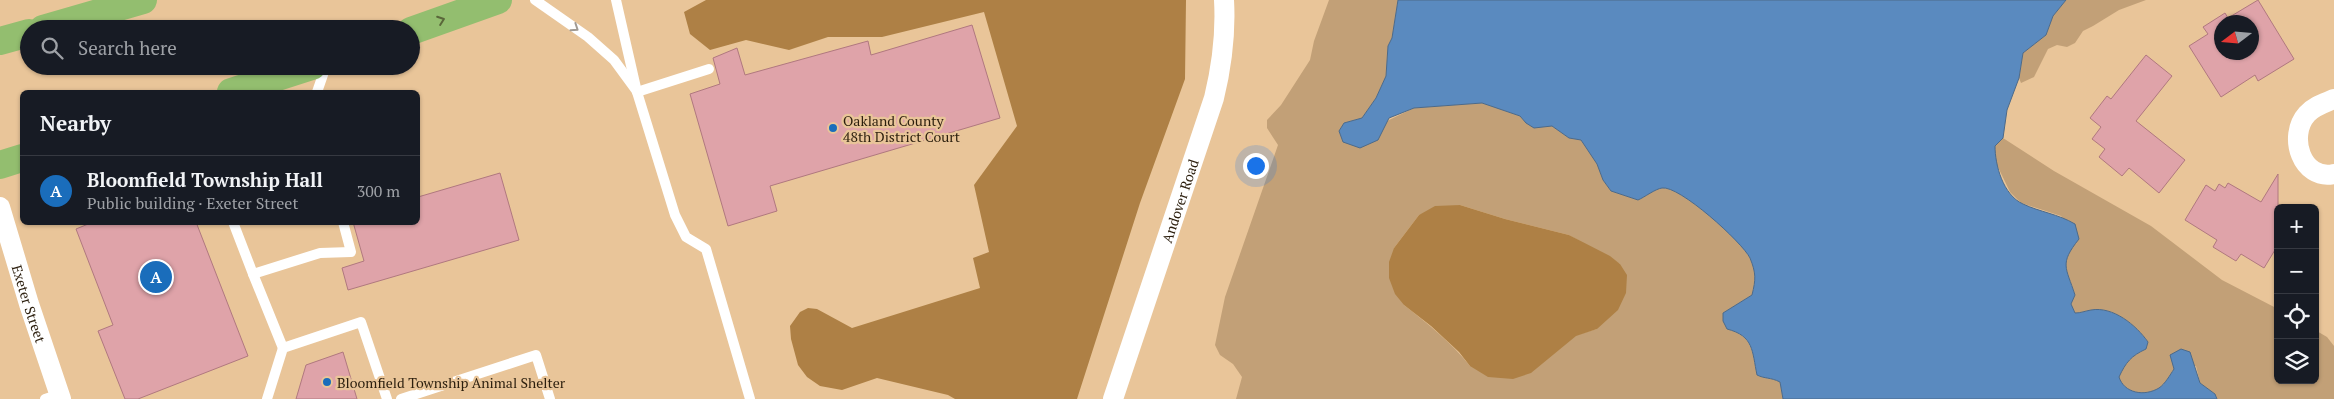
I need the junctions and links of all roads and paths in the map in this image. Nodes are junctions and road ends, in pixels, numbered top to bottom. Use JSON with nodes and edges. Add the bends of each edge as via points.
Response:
{"nodes":[{"id":1,"x":143,"y":0,"type":"edge"},
{"id":2,"x":498,"y":0,"type":"edge"},
{"id":3,"x":535,"y":0,"type":"edge"},
{"id":4,"x":616,"y":0,"type":"edge"},
{"id":5,"x":1224,"y":0,"type":"edge"},
{"id":6,"x":472,"y":4,"type":"edge"},
{"id":7,"x":74,"y":20,"type":"edge"},
{"id":8,"x":420,"y":27,"type":"edge"},
{"id":9,"x":20,"y":35,"type":"edge"},
{"id":10,"x":0,"y":41,"type":"edge"},
{"id":11,"x":709,"y":69,"type":"dead end"},
{"id":12,"x":284,"y":75,"type":"edge"},
{"id":13,"x":323,"y":75,"type":"edge"},
{"id":14,"x":237,"y":90,"type":"edge"},
{"id":15,"x":317,"y":90,"type":"edge"},
{"id":16,"x":638,"y":92,"type":"junction"},
{"id":17,"x":2334,"y":99,"type":"edge"},
{"id":18,"x":20,"y":159,"type":"edge"},
{"id":19,"x":0,"y":165,"type":"edge"},
{"id":20,"x":2334,"y":174,"type":"edge"},
{"id":21,"x":0,"y":207,"type":"edge"},
{"id":22,"x":234,"y":225,"type":"edge"},
{"id":23,"x":344,"y":225,"type":"edge"},
{"id":24,"x":253,"y":274,"type":"junction"},
{"id":25,"x":283,"y":348,"type":"junction"},
{"id":26,"x":55,"y":397,"type":"edge"},
{"id":27,"x":267,"y":399,"type":"edge"},
{"id":28,"x":387,"y":399,"type":"edge"},
{"id":29,"x":401,"y":399,"type":"edge"},
{"id":30,"x":550,"y":399,"type":"edge"},
{"id":31,"x":750,"y":399,"type":"edge"},
{"id":32,"x":1113,"y":399,"type":"edge"}],
"edges":[{"from":1,"to":7,"type":"highway"},
{"from":2,"to":6,"type":"highway"},
{"from":3,"to":16,"type":"lane","one_way":true,"via":[[608,54]]},
{"from":4,"to":16,"type":"lane"},
{"from":5,"to":32,"type":"street","name":"Andover Road","via":[[1226,28],[1214,98]]},
{"from":8,"to":6,"type":"highway","one_way":true},
{"from":9,"to":10,"type":"highway"},
{"from":11,"to":16,"type":"lane"},
{"from":12,"to":14,"type":"highway"},
{"from":13,"to":15,"type":"lane"},
{"from":16,"to":31,"type":"lane","via":[[675,215],[686,236],[706,249]]},
{"from":17,"to":20,"type":"street","via":[[2308,113],[2297,138],[2301,156],[2313,170]]},
{"from":18,"to":19,"type":"highway"},
{"from":21,"to":26,"type":"street","name":"Exeter Street"},
{"from":22,"to":24,"type":"lane"},
{"from":23,"to":24,"type":"lane","via":[[351,252],[320,253]]},
{"from":24,"to":25,"type":"lane"},
{"from":25,"to":27,"type":"lane"},
{"from":25,"to":28,"type":"lane","via":[[361,322]]},
{"from":29,"to":30,"type":"lane","via":[[536,355]]}]}
